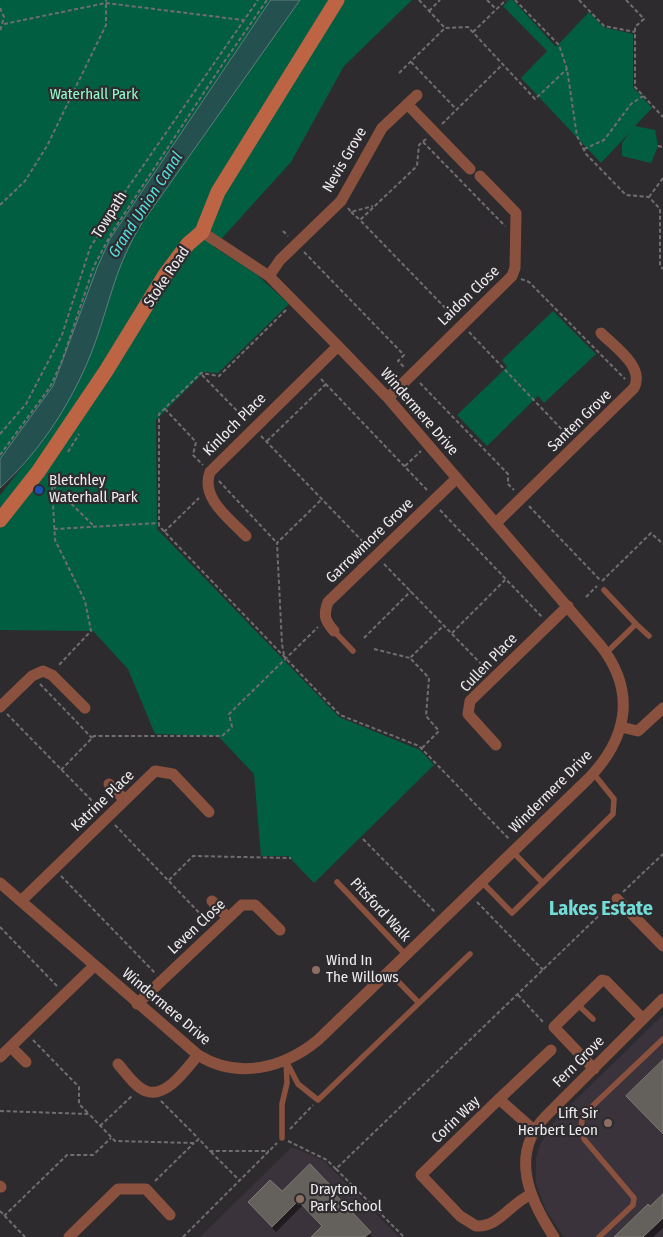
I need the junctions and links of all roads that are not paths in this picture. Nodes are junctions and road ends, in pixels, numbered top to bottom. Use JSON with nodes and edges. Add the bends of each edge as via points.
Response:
{"nodes":[{"id":1,"x":337,"y":0,"type":"edge"},
{"id":2,"x":418,"y":95,"type":"dead end"},
{"id":3,"x":407,"y":104,"type":"junction"},
{"id":4,"x":470,"y":168,"type":"dead end"},
{"id":5,"x":480,"y":176,"type":"dead end"},
{"id":6,"x":202,"y":232,"type":"junction"},
{"id":7,"x":269,"y":276,"type":"junction"},
{"id":8,"x":601,"y":333,"type":"dead end"},
{"id":9,"x":338,"y":346,"type":"junction"},
{"id":10,"x":388,"y":398,"type":"junction"},
{"id":11,"x":457,"y":478,"type":"junction"},
{"id":12,"x":0,"y":520,"type":"edge"},
{"id":13,"x":496,"y":523,"type":"junction"},
{"id":14,"x":246,"y":536,"type":"dead end"},
{"id":15,"x":604,"y":590,"type":"dead end"},
{"id":16,"x":568,"y":606,"type":"junction"},
{"id":17,"x":636,"y":624,"type":"junction"},
{"id":18,"x":334,"y":631,"type":"joint"},
{"id":19,"x":649,"y":636,"type":"dead end"},
{"id":20,"x":353,"y":650,"type":"dead end"},
{"id":21,"x":606,"y":653,"type":"junction"},
{"id":22,"x":0,"y":707,"type":"edge"},
{"id":23,"x":85,"y":708,"type":"dead end"},
{"id":24,"x":663,"y":708,"type":"edge"},
{"id":25,"x":621,"y":727,"type":"junction"},
{"id":26,"x":496,"y":745,"type":"dead end"},
{"id":27,"x":594,"y":773,"type":"junction"},
{"id":28,"x":109,"y":784,"type":"dead end"},
{"id":29,"x":125,"y":800,"type":"junction"},
{"id":30,"x":210,"y":812,"type":"dead end"},
{"id":31,"x":515,"y":849,"type":"junction"},
{"id":32,"x":337,"y":882,"type":"dead end"},
{"id":33,"x":482,"y":882,"type":"junction"},
{"id":34,"x":0,"y":883,"type":"edge"},
{"id":35,"x":543,"y":883,"type":"junction"},
{"id":36,"x":616,"y":899,"type":"road end"},
{"id":37,"x":21,"y":901,"type":"junction"},
{"id":38,"x":212,"y":901,"type":"dead end"},
{"id":39,"x":228,"y":918,"type":"junction"},
{"id":40,"x":280,"y":930,"type":"dead end"},
{"id":41,"x":663,"y":946,"type":"edge"},
{"id":42,"x":470,"y":954,"type":"dead end"},
{"id":43,"x":406,"y":955,"type":"junction"},
{"id":44,"x":94,"y":966,"type":"junction"},
{"id":45,"x":389,"y":972,"type":"junction"},
{"id":46,"x":663,"y":1000,"type":"edge"},
{"id":47,"x":419,"y":1003,"type":"junction"},
{"id":48,"x":137,"y":1004,"type":"junction"},
{"id":49,"x":577,"y":1004,"type":"junction"},
{"id":50,"x":594,"y":1018,"type":"dead end"},
{"id":51,"x":643,"y":1019,"type":"junction"},
{"id":52,"x":663,"y":1039,"type":"edge"},
{"id":53,"x":11,"y":1047,"type":"junction"},
{"id":54,"x":551,"y":1050,"type":"dead end"},
{"id":55,"x":198,"y":1055,"type":"junction"},
{"id":56,"x":0,"y":1057,"type":"edge"},
{"id":57,"x":286,"y":1061,"type":"junction"},
{"id":58,"x":26,"y":1062,"type":"dead end"},
{"id":59,"x":118,"y":1064,"type":"dead end"},
{"id":60,"x":594,"y":1069,"type":"junction"},
{"id":61,"x":499,"y":1099,"type":"junction"},
{"id":62,"x":535,"y":1131,"type":"junction"},
{"id":63,"x":282,"y":1138,"type":"road end"},
{"id":64,"x":530,"y":1196,"type":"junction"},
{"id":65,"x":170,"y":1215,"type":"dead end"},
{"id":66,"x":69,"y":1237,"type":"edge"},
{"id":67,"x":554,"y":1237,"type":"edge"},
{"id":68,"x":599,"y":1237,"type":"edge"}],
"edges":[{"from":1,"to":6,"type":"street","name":"Stoke Road","via":[[218,192]]},
{"from":2,"to":3,"type":"street","name":"Nevis Grove"},
{"from":3,"to":4,"type":"street"},
{"from":3,"to":7,"type":"street","name":"Nevis Grove","via":[[382,128],[341,201],[280,260]]},
{"from":5,"to":10,"type":"street","name":"Laidon Close","via":[[516,212],[512,276]]},
{"from":6,"to":7,"type":"street","name":"Windermere Drive"},
{"from":6,"to":12,"type":"street","name":"Stoke Road","via":[[188,244],[165,274],[120,350],[38,472]]},
{"from":7,"to":9,"type":"street","name":"Windermere Drive"},
{"from":8,"to":13,"type":"street","name":"Santen Grove","via":[[633,367],[637,379],[634,388]]},
{"from":9,"to":10,"type":"street","name":"Windermere Drive"},
{"from":9,"to":14,"type":"street","name":"Kinloch Place","via":[[210,472],[208,489],[214,502]]},
{"from":10,"to":11,"type":"street","name":"Windermere Drive"},
{"from":11,"to":13,"type":"street","name":"Windermere Drive"},
{"from":11,"to":18,"type":"street","name":"Garrowmore Grove","via":[[328,602],[324,612]]},
{"from":13,"to":16,"type":"street","name":"Windermere Drive"},
{"from":15,"to":17,"type":"lane"},
{"from":16,"to":21,"type":"street","name":"Windermere Drive"},
{"from":16,"to":26,"type":"street","name":"Cullen Place","via":[[470,701],[468,714]]},
{"from":17,"to":19,"type":"lane"},
{"from":17,"to":21,"type":"lane"},
{"from":18,"to":20,"type":"lane"},
{"from":21,"to":25,"type":"street","name":"Windermere Drive","via":[[621,686]]},
{"from":22,"to":23,"type":"street","via":[[32,676],[43,671],[52,675]]},
{"from":24,"to":25,"type":"street","via":[[638,732]]},
{"from":25,"to":27,"type":"street","name":"Windermere Drive","via":[[611,751]]},
{"from":27,"to":31,"type":"street","name":"Windermere Drive"},
{"from":27,"to":35,"type":"lane","via":[[614,799],[614,812]]},
{"from":28,"to":29,"type":"street"},
{"from":29,"to":30,"type":"street","name":"Katrine Place","via":[[155,772],[173,774]]},
{"from":29,"to":37,"type":"street","name":"Katrine Place"},
{"from":31,"to":33,"type":"street","name":"Windermere Drive"},
{"from":31,"to":35,"type":"lane"},
{"from":32,"to":43,"type":"lane","name":"Pitsford Walk"},
{"from":33,"to":35,"type":"lane","via":[[512,913]]},
{"from":33,"to":43,"type":"street","name":"Windermere Drive"},
{"from":34,"to":37,"type":"street","name":"Windermere Drive"},
{"from":36,"to":41,"type":"street"},
{"from":37,"to":44,"type":"street","name":"Windermere Drive"},
{"from":38,"to":39,"type":"street"},
{"from":39,"to":40,"type":"street","name":"Leven Close","via":[[242,905],[255,905]]},
{"from":39,"to":48,"type":"street","name":"Leven Close"},
{"from":42,"to":47,"type":"lane"},
{"from":43,"to":45,"type":"street","name":"Windermere Drive"},
{"from":44,"to":48,"type":"street","name":"Windermere Drive"},
{"from":44,"to":53,"type":"street"},
{"from":45,"to":47,"type":"lane"},
{"from":45,"to":57,"type":"street","name":"Windermere Drive","via":[[318,1040]]},
{"from":46,"to":51,"type":"street","name":"Fern Grove"},
{"from":47,"to":57,"type":"lane","via":[[318,1100],[298,1084]]},
{"from":48,"to":55,"type":"street","name":"Windermere Drive"},
{"from":49,"to":50,"type":"lane"},
{"from":49,"to":51,"type":"street","via":[[602,980],[606,980]]},
{"from":49,"to":60,"type":"street","via":[[554,1027]]},
{"from":51,"to":60,"type":"street","name":"Fern Grove"},
{"from":52,"to":68,"type":"lane","via":[[583,1115],[584,1139],[634,1198],[633,1205]]},
{"from":53,"to":56,"type":"street"},
{"from":53,"to":58,"type":"street"},
{"from":54,"to":61,"type":"street"},
{"from":55,"to":57,"type":"street","name":"Windermere Drive","via":[[218,1064],[245,1069]]},
{"from":55,"to":59,"type":"street","via":[[167,1087],[157,1092],[146,1092],[140,1088]]},
{"from":57,"to":63,"type":"lane"},
{"from":60,"to":62,"type":"street","name":"Fern Grove","via":[[542,1120]]},
{"from":61,"to":62,"type":"street","name":"Corin Way"},
{"from":61,"to":64,"type":"street","name":"Corin Way","via":[[421,1175],[460,1216],[476,1226],[491,1224],[516,1202]]},
{"from":62,"to":64,"type":"street","name":"Fern Grove","via":[[526,1165]]},
{"from":64,"to":67,"type":"street","name":"Fern Grove"},
{"from":65,"to":66,"type":"street","via":[[146,1189],[118,1189]]}]}
